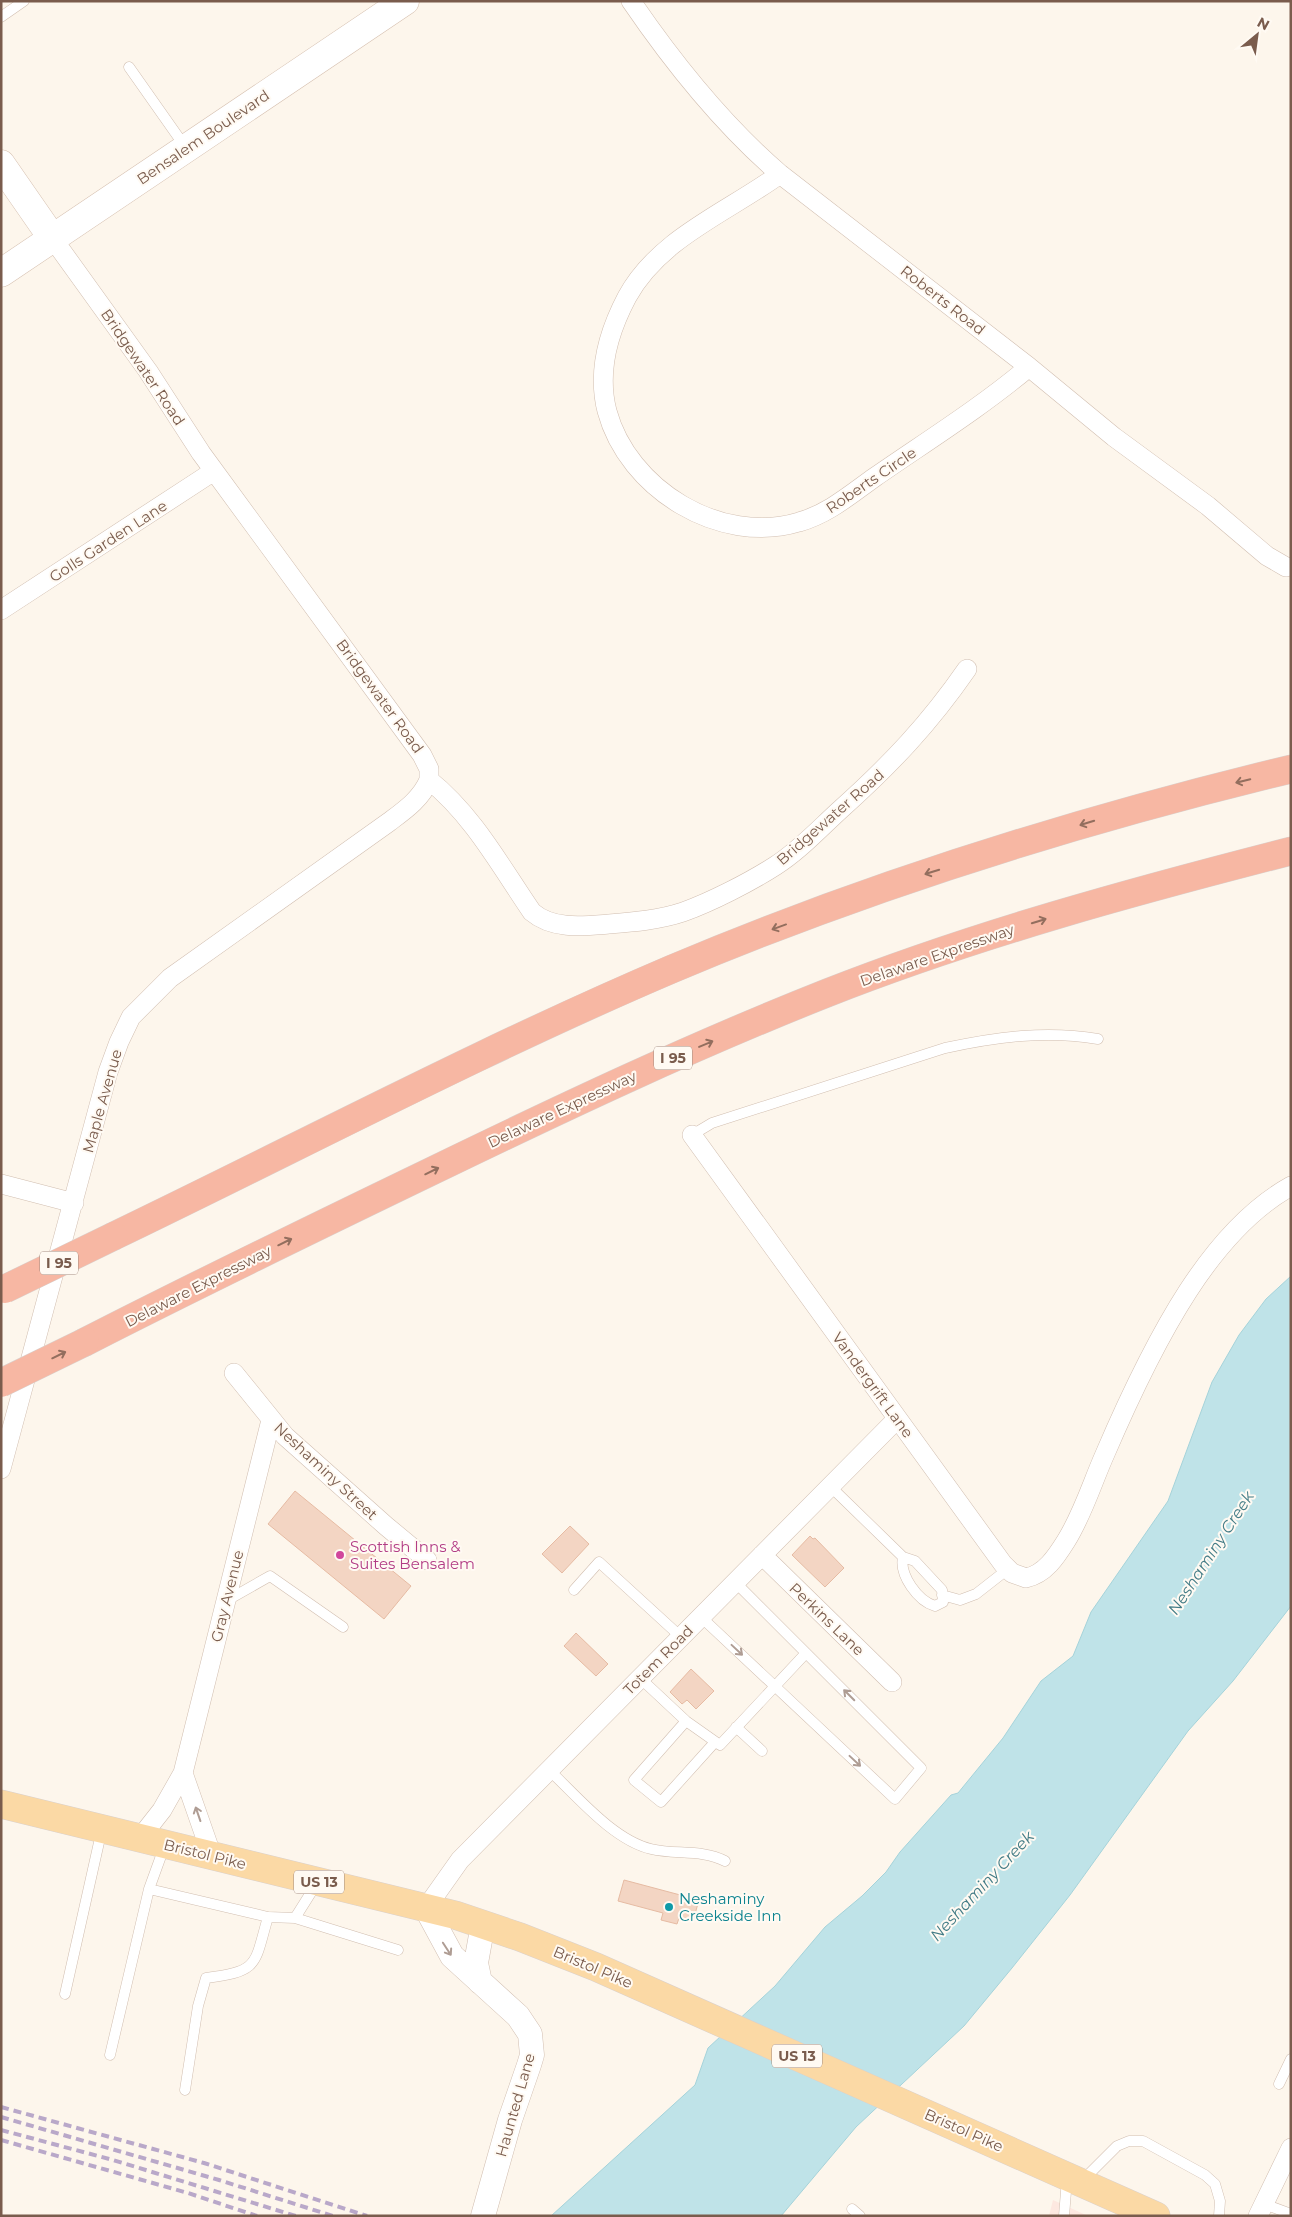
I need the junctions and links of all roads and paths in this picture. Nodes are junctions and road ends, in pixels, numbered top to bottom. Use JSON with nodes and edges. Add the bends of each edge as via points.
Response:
{"nodes":[{"id":1,"x":24,"y":1,"type":"edge"},
{"id":2,"x":405,"y":1,"type":"edge"},
{"id":3,"x":631,"y":1,"type":"edge"},
{"id":4,"x":1,"y":17,"type":"edge"},
{"id":5,"x":129,"y":67,"type":"dead end"},
{"id":6,"x":187,"y":148,"type":"junction"},
{"id":7,"x":1,"y":164,"type":"edge"},
{"id":8,"x":780,"y":174,"type":"junction"},
{"id":9,"x":53,"y":239,"type":"junction"},
{"id":10,"x":1,"y":273,"type":"edge"},
{"id":11,"x":1029,"y":367,"type":"junction"},
{"id":12,"x":214,"y":471,"type":"junction"},
{"id":13,"x":1286,"y":567,"type":"dead end"},
{"id":14,"x":1,"y":610,"type":"edge"},
{"id":15,"x":967,"y":668,"type":"dead end"},
{"id":16,"x":1291,"y":769,"type":"edge"},
{"id":17,"x":429,"y":780,"type":"junction"},
{"id":18,"x":1291,"y":851,"type":"edge"},
{"id":19,"x":1098,"y":1039,"type":"dead end"},
{"id":20,"x":692,"y":1135,"type":"joint"},
{"id":21,"x":1,"y":1184,"type":"edge"},
{"id":22,"x":1291,"y":1186,"type":"edge"},
{"id":23,"x":74,"y":1203,"type":"junction"},
{"id":24,"x":3,"y":1290,"type":"edge"},
{"id":25,"x":234,"y":1374,"type":"dead end"},
{"id":26,"x":1,"y":1383,"type":"edge"},
{"id":27,"x":897,"y":1419,"type":"junction"},
{"id":28,"x":271,"y":1420,"type":"junction"},
{"id":29,"x":1,"y":1469,"type":"edge"},
{"id":30,"x":830,"y":1486,"type":"junction"},
{"id":31,"x":762,"y":1555,"type":"junction"},
{"id":32,"x":903,"y":1557,"type":"junction"},
{"id":33,"x":427,"y":1560,"type":"dead end"},
{"id":34,"x":1008,"y":1569,"type":"junction"},
{"id":35,"x":735,"y":1582,"type":"junction"},
{"id":36,"x":574,"y":1590,"type":"dead end"},
{"id":37,"x":942,"y":1594,"type":"junction"},
{"id":38,"x":225,"y":1602,"type":"junction"},
{"id":39,"x":701,"y":1617,"type":"junction"},
{"id":40,"x":342,"y":1627,"type":"dead end"},
{"id":41,"x":681,"y":1637,"type":"junction"},
{"id":42,"x":806,"y":1653,"type":"junction"},
{"id":43,"x":640,"y":1678,"type":"junction"},
{"id":44,"x":892,"y":1682,"type":"dead end"},
{"id":45,"x":774,"y":1685,"type":"junction"},
{"id":46,"x":686,"y":1721,"type":"junction"},
{"id":47,"x":736,"y":1727,"type":"junction"},
{"id":48,"x":715,"y":1742,"type":"junction"},
{"id":49,"x":762,"y":1751,"type":"dead end"},
{"id":50,"x":549,"y":1770,"type":"junction"},
{"id":51,"x":183,"y":1773,"type":"junction"},
{"id":52,"x":1,"y":1804,"type":"edge"},
{"id":53,"x":102,"y":1828,"type":"junction"},
{"id":54,"x":153,"y":1841,"type":"junction"},
{"id":55,"x":212,"y":1856,"type":"junction"},
{"id":56,"x":726,"y":1861,"type":"dead end"},
{"id":57,"x":318,"y":1882,"type":"junction"},
{"id":58,"x":149,"y":1889,"type":"junction"},
{"id":59,"x":426,"y":1908,"type":"junction"},
{"id":60,"x":268,"y":1917,"type":"junction"},
{"id":61,"x":295,"y":1918,"type":"junction"},
{"id":62,"x":483,"y":1924,"type":"junction"},
{"id":63,"x":398,"y":1950,"type":"dead end"},
{"id":64,"x":480,"y":1982,"type":"junction"},
{"id":65,"x":65,"y":1994,"type":"dead end"},
{"id":66,"x":110,"y":2055,"type":"dead end"},
{"id":67,"x":1291,"y":2059,"type":"edge"},
{"id":68,"x":1279,"y":2084,"type":"dead end"},
{"id":69,"x":185,"y":2090,"type":"dead end"},
{"id":70,"x":1289,"y":2157,"type":"edge"},
{"id":71,"x":1074,"y":2179,"type":"junction"},
{"id":72,"x":852,"y":2208,"type":"dead end"},
{"id":73,"x":1261,"y":2210,"type":"edge"},
{"id":74,"x":1291,"y":2214,"type":"edge"},
{"id":75,"x":483,"y":2216,"type":"edge"},
{"id":76,"x":860,"y":2216,"type":"edge"},
{"id":77,"x":1064,"y":2216,"type":"edge"},
{"id":78,"x":1156,"y":2216,"type":"edge"},
{"id":79,"x":1219,"y":2216,"type":"edge"}],
"edges":[{"from":1,"to":4,"type":"lane"},
{"from":2,"to":6,"type":"main road","name":"Bensalem Boulevard"},
{"from":3,"to":8,"type":"street","name":"Roberts Road","via":[[687,78],[759,156]]},
{"from":5,"to":6,"type":"lane"},
{"from":6,"to":9,"type":"main road","name":"Bensalem Boulevard"},
{"from":7,"to":9,"type":"main road","name":"Bridgewater Road"},
{"from":8,"to":11,"type":"street","name":"Roberts Road"},
{"from":8,"to":11,"type":"street","name":"Roberts Circle","via":[[697,227],[652,263],[628,296],[614,324],[605,364],[607,410],[625,451],[659,489],[684,507],[725,522],[754,527],[798,523],[844,500],[970,414]]},
{"from":9,"to":10,"type":"main road","name":"Bensalem Boulevard"},
{"from":9,"to":12,"type":"street","name":"Bridgewater Road","via":[[148,371]]},
{"from":11,"to":13,"type":"street","name":"Roberts Road"},
{"from":12,"to":14,"type":"street","name":"Golls Garden Lane"},
{"from":12,"to":17,"type":"street","name":"Bridgewater Road","via":[[422,754],[429,770]]},
{"from":15,"to":17,"type":"street","name":"Bridgewater Road","via":[[922,729],[889,766],[795,851],[775,866],[683,912],[647,921],[581,926],[539,918],[468,819]]},
{"from":16,"to":24,"type":"highway","number":"I 95","one_way":true,"bridge":true,"via":[[1091,822],[916,877],[710,954],[580,1010]]},
{"from":17,"to":23,"type":"street","name":"Maple Avenue","via":[[415,802],[170,978],[131,1017],[108,1072]]},
{"from":26,"to":18,"type":"highway","name":"Delaware Expressway","number":"I 95","one_way":true,"bridge":true,"via":[[545,1116],[783,1011],[995,935],[1108,900]]},
{"from":19,"to":20,"type":"lane","name":"Vandergrift Lane","via":[[1046,1034],[984,1040],[945,1048],[712,1123]]},
{"from":20,"to":27,"type":"street","name":"Vandergrift Lane"},
{"from":21,"to":23,"type":"street"},
{"from":22,"to":34,"type":"street","via":[[1269,1200],[1228,1238],[1187,1292],[1157,1343],[1113,1434],[1079,1516],[1055,1557],[1035,1576],[1020,1577]]},
{"from":23,"to":29,"type":"street","name":"Maple Avenue"},
{"from":25,"to":28,"type":"street","name":"Neshaminy Street"},
{"from":27,"to":30,"type":"street","name":"Totem Road"},
{"from":27,"to":34,"type":"street","name":"Vandergrift Lane"},
{"from":28,"to":33,"type":"street","name":"Neshaminy Street","via":[[285,1436]]},
{"from":28,"to":38,"type":"street","name":"Gray Avenue"},
{"from":30,"to":31,"type":"street","name":"Totem Road"},
{"from":30,"to":32,"type":"lane"},
{"from":31,"to":35,"type":"street","name":"Totem Road"},
{"from":31,"to":44,"type":"street","name":"Perkins Lane"},
{"from":32,"to":37,"type":"lane","via":[[915,1561],[942,1590]]},
{"from":32,"to":37,"type":"lane","via":[[903,1573],[926,1603],[935,1606],[943,1602]]},
{"from":34,"to":37,"type":"lane","via":[[976,1594],[960,1600]]},
{"from":35,"to":39,"type":"street","name":"Totem Road"},
{"from":35,"to":42,"type":"lane"},
{"from":36,"to":41,"type":"lane","via":[[599,1562]]},
{"from":38,"to":40,"type":"lane","via":[[270,1576]]},
{"from":38,"to":51,"type":"street","name":"Gray Avenue"},
{"from":39,"to":41,"type":"street","name":"Totem Road"},
{"from":39,"to":45,"type":"lane","one_way":true},
{"from":41,"to":43,"type":"street","name":"Totem Road"},
{"from":42,"to":45,"type":"lane"},
{"from":45,"to":42,"type":"lane","one_way":true,"via":[[895,1798],[921,1768]]},
{"from":43,"to":46,"type":"lane"},
{"from":43,"to":50,"type":"street","name":"Totem Road"},
{"from":45,"to":47,"type":"lane"},
{"from":46,"to":48,"type":"lane"},
{"from":46,"to":48,"type":"lane","via":[[634,1780],[661,1802]]},
{"from":47,"to":48,"type":"lane","via":[[720,1745]]},
{"from":47,"to":49,"type":"lane"},
{"from":50,"to":56,"type":"lane","via":[[621,1836],[652,1849],[699,1852]]},
{"from":50,"to":59,"type":"street","name":"Totem Road","via":[[452,1868]]},
{"from":51,"to":54,"type":"street","name":"Gray Avenue","via":[[162,1810]]},
{"from":55,"to":51,"type":"street","one_way":true},
{"from":52,"to":53,"type":"main road","name":"Bristol Pike","number":"US 13"},
{"from":53,"to":54,"type":"main road","name":"Bristol Pike","number":"US 13"},
{"from":53,"to":65,"type":"lane"},
{"from":54,"to":55,"type":"main road","name":"Bristol Pike","number":"US 13"},
{"from":54,"to":58,"type":"lane"},
{"from":55,"to":57,"type":"main road","name":"Bristol Pike","number":"US 13"},
{"from":57,"to":59,"type":"main road","name":"Bristol Pike","number":"US 13"},
{"from":57,"to":61,"type":"lane"},
{"from":58,"to":60,"type":"lane"},
{"from":58,"to":66,"type":"lane"},
{"from":59,"to":62,"type":"main road","name":"Bristol Pike","number":"US 13"},
{"from":59,"to":64,"type":"street","name":"Haunted Lane","one_way":true,"via":[[452,1956]]},
{"from":60,"to":61,"type":"lane"},
{"from":60,"to":69,"type":"lane","via":[[255,1962],[237,1974],[206,1978],[198,2006]]},
{"from":61,"to":63,"type":"lane"},
{"from":62,"to":64,"type":"street","via":[[476,1963]]},
{"from":62,"to":71,"type":"main road","name":"Bristol Pike","number":"US 13","via":[[556,1950]]},
{"from":64,"to":75,"type":"street","name":"Haunted Lane","via":[[518,2016],[530,2034],[532,2045],[529,2065]]},
{"from":67,"to":68,"type":"lane"},
{"from":70,"to":73,"type":"street"},
{"from":71,"to":77,"type":"lane"},
{"from":71,"to":78,"type":"main road","name":"Bristol Pike","number":"US 13"},
{"from":71,"to":79,"type":"lane","via":[[1117,2146],[1129,2141],[1143,2141],[1206,2175],[1215,2184],[1220,2201]]},
{"from":72,"to":76,"type":"lane"},
{"from":73,"to":74,"type":"lane"}]}
